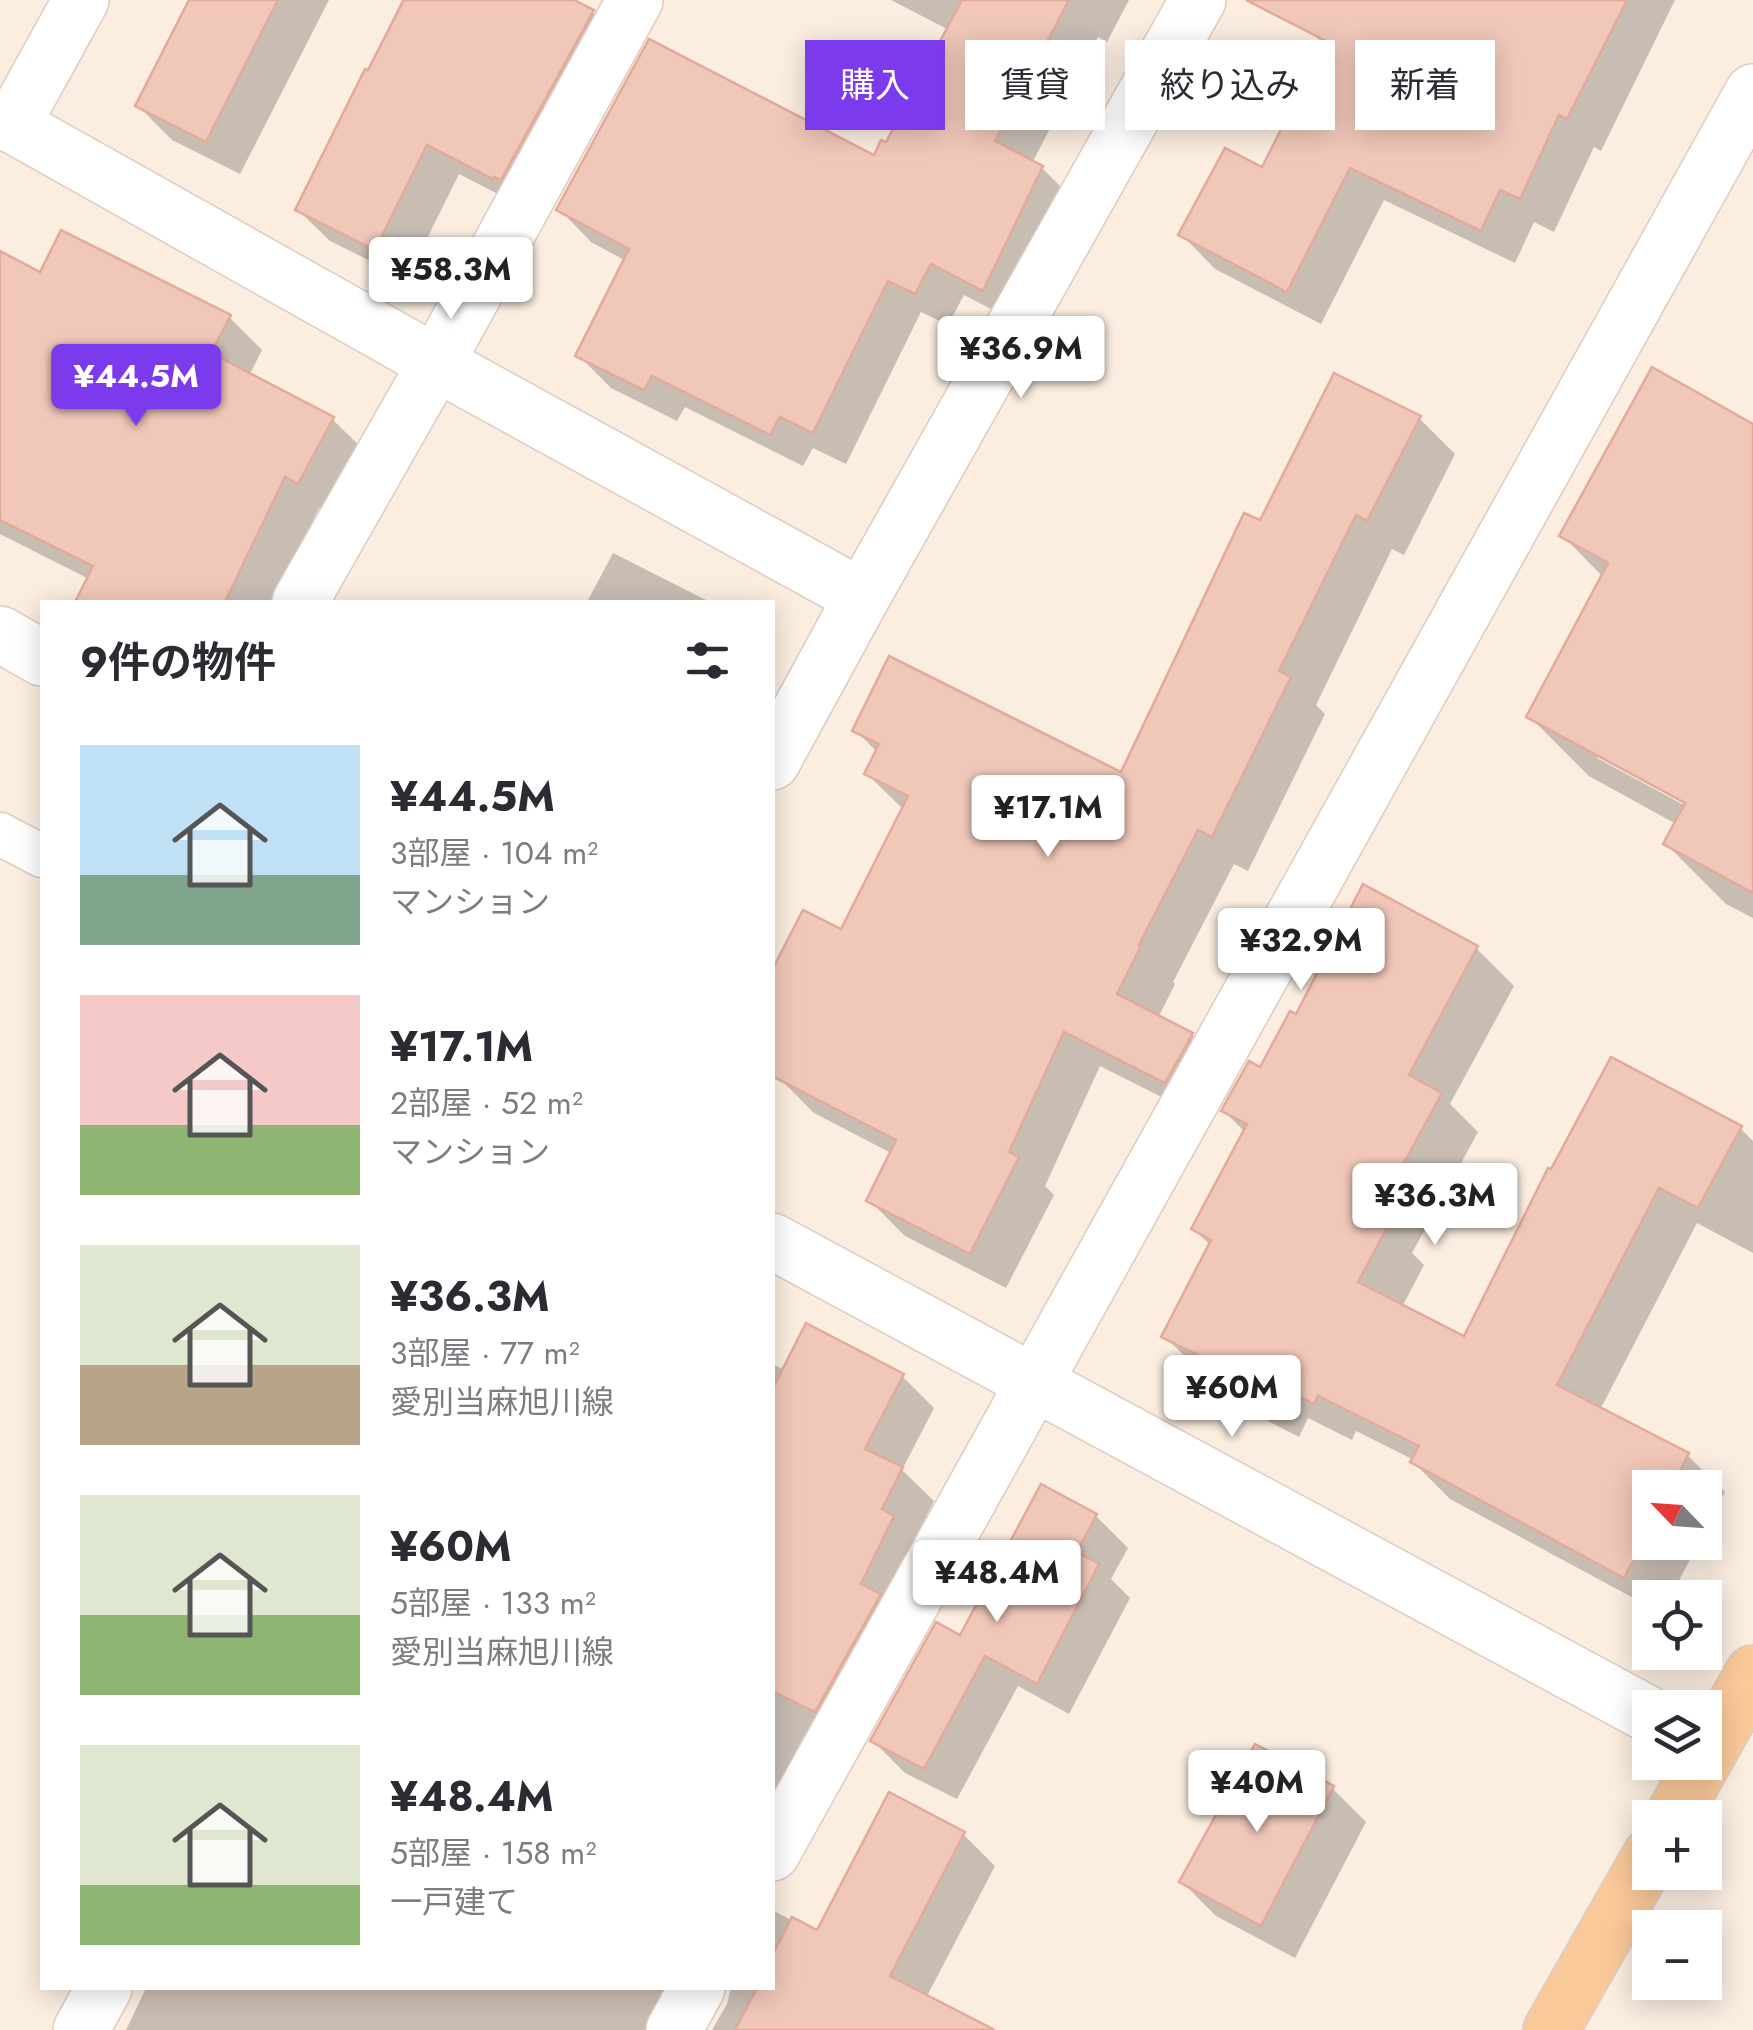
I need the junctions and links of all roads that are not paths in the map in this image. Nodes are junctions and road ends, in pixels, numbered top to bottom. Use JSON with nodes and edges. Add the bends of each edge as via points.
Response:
{"nodes":[{"id":1,"x":81,"y":0,"type":"edge"},
{"id":2,"x":635,"y":0,"type":"edge"},
{"id":3,"x":1198,"y":0,"type":"edge"},
{"id":4,"x":1753,"y":92,"type":"edge"},
{"id":5,"x":6,"y":122,"type":"edge"},
{"id":6,"x":436,"y":363,"type":"junction"},
{"id":7,"x":862,"y":596,"type":"junction"},
{"id":8,"x":301,"y":600,"type":"edge"},
{"id":9,"x":0,"y":634,"type":"edge"},
{"id":10,"x":40,"y":657,"type":"edge"},
{"id":11,"x":775,"y":756,"type":"edge"},
{"id":12,"x":0,"y":834,"type":"edge"},
{"id":13,"x":40,"y":855,"type":"edge"},
{"id":14,"x":775,"y":1243,"type":"edge"},
{"id":15,"x":1036,"y":1382,"type":"junction"},
{"id":16,"x":1753,"y":1674,"type":"edge"},
{"id":17,"x":1632,"y":1705,"type":"edge"},
{"id":18,"x":1722,"y":1726,"type":"edge"},
{"id":19,"x":775,"y":1848,"type":"edge"},
{"id":20,"x":1632,"y":1888,"type":"edge"},
{"id":21,"x":103,"y":1990,"type":"edge"},
{"id":22,"x":696,"y":1990,"type":"edge"},
{"id":23,"x":81,"y":2030,"type":"edge"},
{"id":24,"x":674,"y":2030,"type":"edge"},
{"id":25,"x":1551,"y":2030,"type":"edge"}],
"edges":[{"from":1,"to":5,"type":"street"},
{"from":2,"to":6,"type":"street"},
{"from":3,"to":7,"type":"street"},
{"from":4,"to":15,"type":"street"},
{"from":5,"to":6,"type":"street"},
{"from":6,"to":7,"type":"street"},
{"from":6,"to":8,"type":"street"},
{"from":7,"to":11,"type":"street"},
{"from":9,"to":10,"type":"street"},
{"from":12,"to":13,"type":"lane"},
{"from":14,"to":15,"type":"street"},
{"from":15,"to":17,"type":"street"},
{"from":15,"to":19,"type":"street"},
{"from":16,"to":18,"type":"main road"},
{"from":20,"to":25,"type":"main road"},
{"from":21,"to":23,"type":"street"},
{"from":22,"to":24,"type":"street"}]}
